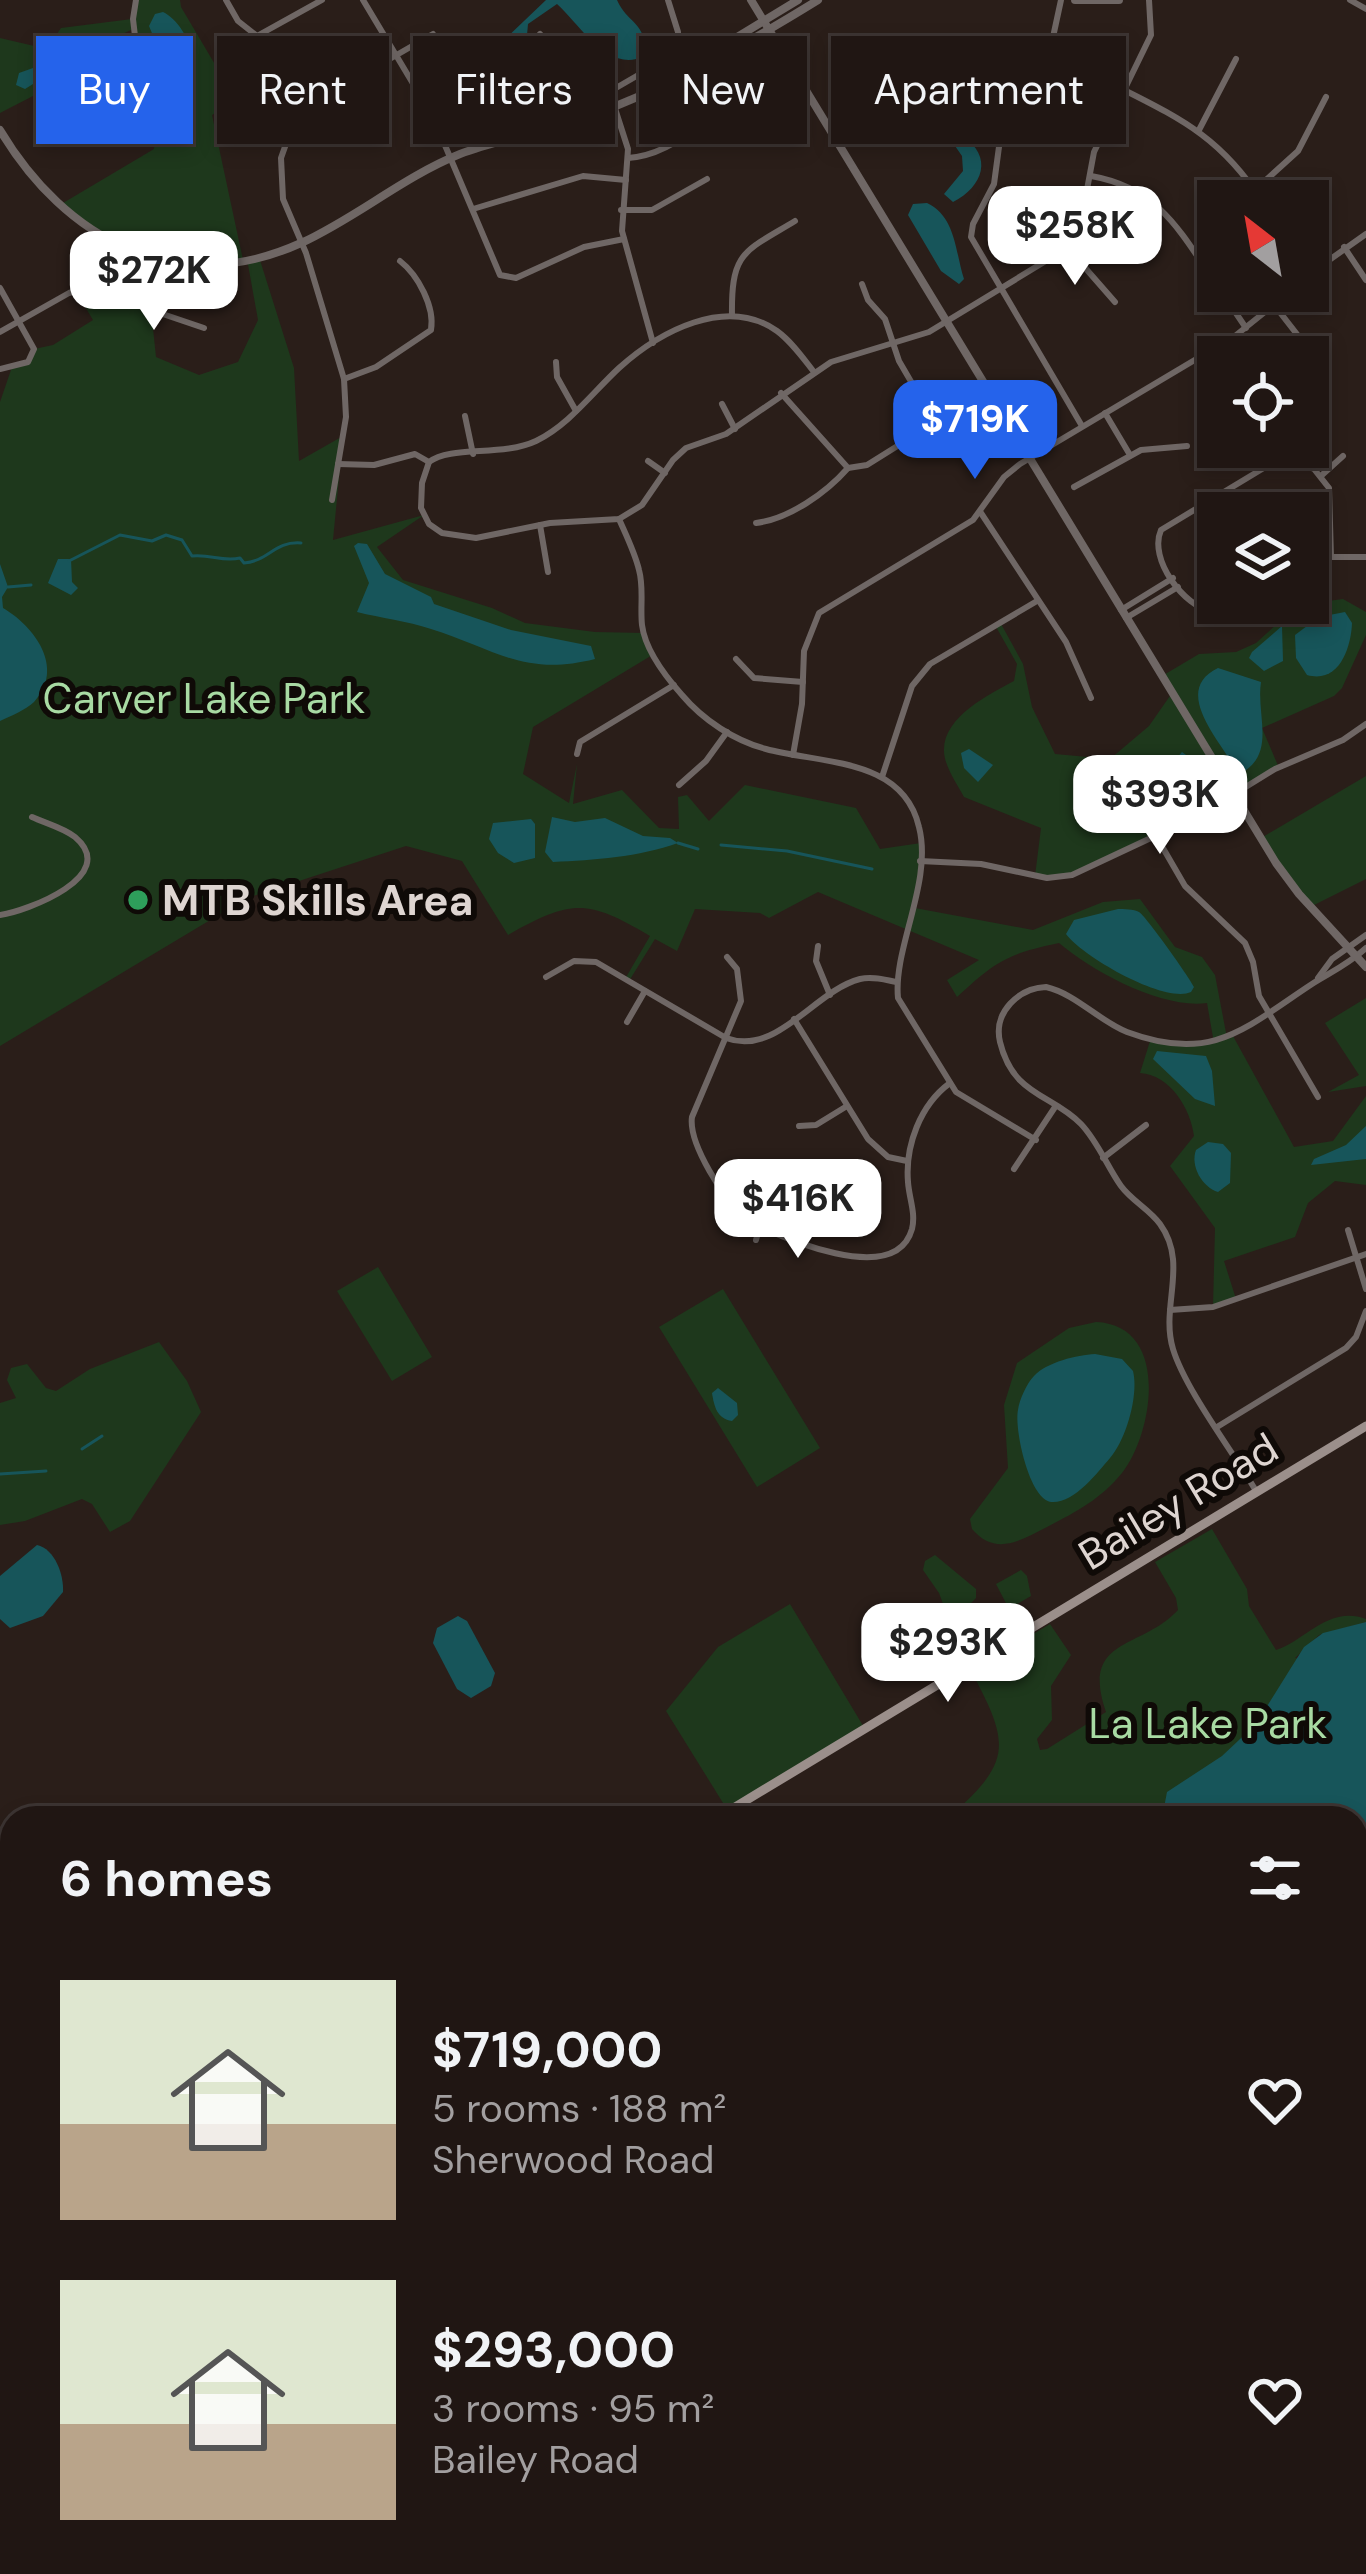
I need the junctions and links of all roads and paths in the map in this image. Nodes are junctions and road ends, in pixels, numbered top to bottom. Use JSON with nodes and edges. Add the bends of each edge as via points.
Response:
{"nodes":[{"id":1,"x":136,"y":0,"type":"edge"},
{"id":2,"x":226,"y":0,"type":"edge"},
{"id":3,"x":322,"y":0,"type":"edge"},
{"id":4,"x":364,"y":0,"type":"edge"},
{"id":5,"x":668,"y":0,"type":"edge"},
{"id":6,"x":751,"y":0,"type":"edge"},
{"id":7,"x":798,"y":0,"type":"edge"},
{"id":8,"x":818,"y":0,"type":"edge"},
{"id":9,"x":1060,"y":0,"type":"edge"},
{"id":10,"x":1075,"y":0,"type":"edge"},
{"id":11,"x":1119,"y":0,"type":"edge"},
{"id":12,"x":1149,"y":0,"type":"edge"},
{"id":13,"x":1350,"y":0,"type":"edge"},
{"id":14,"x":1366,"y":9,"type":"edge"},
{"id":15,"x":766,"y":25,"type":"junction"},
{"id":16,"x":433,"y":34,"type":"dead end"},
{"id":17,"x":135,"y":36,"type":"edge"},
{"id":18,"x":1053,"y":36,"type":"edge"},
{"id":19,"x":395,"y":53,"type":"junction"},
{"id":20,"x":389,"y":57,"type":"edge"},
{"id":21,"x":1236,"y":59,"type":"dead end"},
{"id":22,"x":615,"y":86,"type":"edge"},
{"id":23,"x":1126,"y":86,"type":"edge"},
{"id":24,"x":1126,"y":91,"type":"edge"},
{"id":25,"x":1326,"y":98,"type":"dead end"},
{"id":26,"x":616,"y":106,"type":"junction"},
{"id":27,"x":0,"y":130,"type":"edge"},
{"id":28,"x":1199,"y":130,"type":"junction"},
{"id":29,"x":287,"y":144,"type":"edge"},
{"id":30,"x":671,"y":144,"type":"edge"},
{"id":31,"x":998,"y":144,"type":"edge"},
{"id":32,"x":1098,"y":144,"type":"edge"},
{"id":33,"x":451,"y":158,"type":"junction"},
{"id":34,"x":628,"y":158,"type":"junction"},
{"id":35,"x":1090,"y":176,"type":"junction"},
{"id":36,"x":707,"y":178,"type":"dead end"},
{"id":37,"x":626,"y":180,"type":"junction"},
{"id":38,"x":1247,"y":180,"type":"edge"},
{"id":39,"x":1266,"y":180,"type":"edge"},
{"id":40,"x":473,"y":208,"type":"junction"},
{"id":41,"x":621,"y":210,"type":"junction"},
{"id":42,"x":795,"y":221,"type":"dead end"},
{"id":43,"x":1366,"y":234,"type":"edge"},
{"id":44,"x":624,"y":239,"type":"junction"},
{"id":45,"x":301,"y":243,"type":"junction"},
{"id":46,"x":1066,"y":246,"type":"junction"},
{"id":47,"x":1343,"y":247,"type":"junction"},
{"id":48,"x":133,"y":250,"type":"junction"},
{"id":49,"x":1197,"y":256,"type":"edge"},
{"id":50,"x":1329,"y":257,"type":"edge"},
{"id":51,"x":400,"y":261,"type":"dead end"},
{"id":52,"x":1366,"y":280,"type":"edge"},
{"id":53,"x":862,"y":284,"type":"dead end"},
{"id":54,"x":0,"y":288,"type":"edge"},
{"id":55,"x":999,"y":289,"type":"junction"},
{"id":56,"x":118,"y":297,"type":"junction"},
{"id":57,"x":1115,"y":302,"type":"dead end"},
{"id":58,"x":1235,"y":312,"type":"edge"},
{"id":59,"x":1267,"y":312,"type":"edge"},
{"id":60,"x":1280,"y":312,"type":"edge"},
{"id":61,"x":732,"y":316,"type":"junction"},
{"id":62,"x":21,"y":322,"type":"junction"},
{"id":63,"x":946,"y":322,"type":"junction"},
{"id":64,"x":204,"y":328,"type":"dead end"},
{"id":65,"x":1246,"y":328,"type":"junction"},
{"id":66,"x":0,"y":332,"type":"edge"},
{"id":67,"x":1233,"y":336,"type":"edge"},
{"id":68,"x":1298,"y":336,"type":"edge"},
{"id":69,"x":894,"y":342,"type":"junction"},
{"id":70,"x":653,"y":343,"type":"junction"},
{"id":71,"x":1197,"y":358,"type":"edge"},
{"id":72,"x":556,"y":362,"type":"dead end"},
{"id":73,"x":0,"y":369,"type":"edge"},
{"id":74,"x":814,"y":372,"type":"junction"},
{"id":75,"x":344,"y":379,"type":"junction"},
{"id":76,"x":781,"y":393,"type":"junction"},
{"id":77,"x":722,"y":404,"type":"dead end"},
{"id":78,"x":576,"y":411,"type":"junction"},
{"id":79,"x":1105,"y":413,"type":"junction"},
{"id":80,"x":465,"y":416,"type":"dead end"},
{"id":81,"x":1082,"y":426,"type":"junction"},
{"id":82,"x":735,"y":429,"type":"junction"},
{"id":83,"x":1187,"y":446,"type":"dead end"},
{"id":84,"x":473,"y":454,"type":"junction"},
{"id":85,"x":1130,"y":455,"type":"junction"},
{"id":86,"x":1343,"y":456,"type":"dead end"},
{"id":87,"x":1029,"y":458,"type":"junction"},
{"id":88,"x":648,"y":461,"type":"dead end"},
{"id":89,"x":429,"y":462,"type":"junction"},
{"id":90,"x":338,"y":464,"type":"junction"},
{"id":91,"x":848,"y":468,"type":"junction"},
{"id":92,"x":664,"y":473,"type":"junction"},
{"id":93,"x":1322,"y":475,"type":"junction"},
{"id":94,"x":1074,"y":487,"type":"dead end"},
{"id":95,"x":332,"y":500,"type":"dead end"},
{"id":96,"x":981,"y":513,"type":"junction"},
{"id":97,"x":619,"y":519,"type":"junction"},
{"id":98,"x":756,"y":523,"type":"dead end"},
{"id":99,"x":539,"y":525,"type":"junction"},
{"id":100,"x":1331,"y":557,"type":"joint"},
{"id":101,"x":1366,"y":557,"type":"edge"},
{"id":102,"x":548,"y":572,"type":"dead end"},
{"id":103,"x":1175,"y":582,"type":"junction"},
{"id":104,"x":1037,"y":601,"type":"junction"},
{"id":105,"x":1197,"y":607,"type":"edge"},
{"id":106,"x":1124,"y":614,"type":"junction"},
{"id":107,"x":736,"y":659,"type":"dead end"},
{"id":108,"x":803,"y":682,"type":"junction"},
{"id":109,"x":674,"y":685,"type":"junction"},
{"id":110,"x":1091,"y":698,"type":"dead end"},
{"id":111,"x":1366,"y":724,"type":"edge"},
{"id":112,"x":727,"y":732,"type":"junction"},
{"id":113,"x":577,"y":754,"type":"dead end"},
{"id":114,"x":793,"y":755,"type":"junction"},
{"id":115,"x":882,"y":777,"type":"junction"},
{"id":116,"x":679,"y":785,"type":"dead end"},
{"id":117,"x":1234,"y":795,"type":"junction"},
{"id":118,"x":32,"y":817,"type":"dead end"},
{"id":119,"x":1156,"y":836,"type":"junction"},
{"id":120,"x":920,"y":861,"type":"junction"},
{"id":121,"x":0,"y":915,"type":"edge"},
{"id":122,"x":1366,"y":935,"type":"edge"},
{"id":123,"x":818,"y":946,"type":"dead end"},
{"id":124,"x":1347,"y":946,"type":"junction"},
{"id":125,"x":1366,"y":948,"type":"edge"},
{"id":126,"x":727,"y":957,"type":"dead end"},
{"id":127,"x":1357,"y":957,"type":"junction"},
{"id":128,"x":1366,"y":967,"type":"edge"},
{"id":129,"x":546,"y":977,"type":"dead end"},
{"id":130,"x":1316,"y":981,"type":"junction"},
{"id":131,"x":897,"y":982,"type":"junction"},
{"id":132,"x":645,"y":992,"type":"junction"},
{"id":133,"x":830,"y":995,"type":"junction"},
{"id":134,"x":1270,"y":1015,"type":"junction"},
{"id":135,"x":794,"y":1018,"type":"junction"},
{"id":136,"x":627,"y":1022,"type":"dead end"},
{"id":137,"x":726,"y":1038,"type":"junction"},
{"id":138,"x":950,"y":1083,"type":"junction"},
{"id":139,"x":1318,"y":1097,"type":"dead end"},
{"id":140,"x":847,"y":1106,"type":"junction"},
{"id":141,"x":1055,"y":1107,"type":"junction"},
{"id":142,"x":1146,"y":1125,"type":"dead end"},
{"id":143,"x":799,"y":1126,"type":"dead end"},
{"id":144,"x":1036,"y":1140,"type":"junction"},
{"id":145,"x":1103,"y":1158,"type":"junction"},
{"id":146,"x":908,"y":1161,"type":"junction"},
{"id":147,"x":1014,"y":1169,"type":"dead end"},
{"id":148,"x":760,"y":1226,"type":"junction"},
{"id":149,"x":1348,"y":1230,"type":"dead end"},
{"id":150,"x":756,"y":1240,"type":"dead end"},
{"id":151,"x":1361,"y":1256,"type":"edge"},
{"id":152,"x":1366,"y":1289,"type":"edge"},
{"id":153,"x":1170,"y":1310,"type":"junction"},
{"id":154,"x":1366,"y":1311,"type":"edge"},
{"id":155,"x":1217,"y":1426,"type":"junction"},
{"id":156,"x":1366,"y":1426,"type":"edge"},
{"id":157,"x":1256,"y":1492,"type":"junction"},
{"id":158,"x":736,"y":1806,"type":"edge"}],
"edges":[{"from":1,"to":17,"type":"street"},
{"from":2,"to":3,"type":"street","via":[[257,36]]},
{"from":4,"to":19,"type":"street"},
{"from":5,"to":22,"type":"street","via":[[678,53]]},
{"from":6,"to":15,"type":"street"},
{"from":7,"to":15,"type":"street"},
{"from":8,"to":15,"type":"street"},
{"from":9,"to":18,"type":"street"},
{"from":10,"to":11,"type":"street"},
{"from":12,"to":23,"type":"street","via":[[1151,35]]},
{"from":13,"to":14,"type":"street"},
{"from":15,"to":26,"type":"street","via":[[686,78]]},
{"from":15,"to":63,"type":"street"},
{"from":16,"to":19,"type":"street"},
{"from":19,"to":20,"type":"street"},
{"from":19,"to":33,"type":"street"},
{"from":21,"to":28,"type":"street"},
{"from":24,"to":28,"type":"street"},
{"from":25,"to":39,"type":"street","via":[[1298,151]]},
{"from":26,"to":33,"type":"street"},
{"from":26,"to":34,"type":"street"},
{"from":27,"to":48,"type":"street","via":[[58,206]]},
{"from":28,"to":38,"type":"street"},
{"from":29,"to":45,"type":"street","via":[[284,202]]},
{"from":30,"to":34,"type":"street"},
{"from":31,"to":55,"type":"street","via":[[994,184],[971,237]]},
{"from":32,"to":35,"type":"street"},
{"from":33,"to":40,"type":"street"},
{"from":33,"to":45,"type":"street"},
{"from":34,"to":37,"type":"street"},
{"from":35,"to":46,"type":"street","via":[[1084,215]]},
{"from":35,"to":49,"type":"street","via":[[1153,201]]},
{"from":36,"to":41,"type":"street","via":[[652,210]]},
{"from":37,"to":40,"type":"street","via":[[583,176]]},
{"from":37,"to":41,"type":"street"},
{"from":40,"to":44,"type":"street","via":[[506,278]]},
{"from":41,"to":44,"type":"street"},
{"from":42,"to":61,"type":"street","via":[[740,259]]},
{"from":43,"to":47,"type":"street"},
{"from":44,"to":70,"type":"street"},
{"from":45,"to":48,"type":"street","via":[[219,262]]},
{"from":45,"to":75,"type":"street"},
{"from":46,"to":55,"type":"street"},
{"from":46,"to":57,"type":"street"},
{"from":47,"to":50,"type":"street"},
{"from":47,"to":52,"type":"street"},
{"from":48,"to":56,"type":"street"},
{"from":51,"to":75,"type":"street","via":[[413,271],[431,331]]},
{"from":53,"to":69,"type":"street"},
{"from":54,"to":62,"type":"street"},
{"from":55,"to":63,"type":"street"},
{"from":55,"to":81,"type":"street"},
{"from":56,"to":62,"type":"street","via":[[74,290]]},
{"from":56,"to":64,"type":"street"},
{"from":58,"to":65,"type":"street"},
{"from":59,"to":65,"type":"street"},
{"from":60,"to":68,"type":"street"},
{"from":61,"to":70,"type":"street","via":[[706,318]]},
{"from":61,"to":74,"type":"street","via":[[772,328]]},
{"from":62,"to":66,"type":"street"},
{"from":62,"to":73,"type":"street","via":[[33,354]]},
{"from":63,"to":69,"type":"street"},
{"from":63,"to":87,"type":"street"},
{"from":65,"to":67,"type":"street"},
{"from":69,"to":74,"type":"street"},
{"from":69,"to":91,"type":"street","via":[[928,422],[867,465]]},
{"from":70,"to":78,"type":"street"},
{"from":71,"to":79,"type":"street"},
{"from":72,"to":78,"type":"street"},
{"from":74,"to":76,"type":"street"},
{"from":75,"to":90,"type":"street"},
{"from":76,"to":82,"type":"street"},
{"from":76,"to":91,"type":"street"},
{"from":77,"to":82,"type":"street"},
{"from":78,"to":84,"type":"street","via":[[527,445]]},
{"from":79,"to":81,"type":"street"},
{"from":79,"to":85,"type":"street"},
{"from":80,"to":84,"type":"street"},
{"from":81,"to":87,"type":"street"},
{"from":82,"to":92,"type":"street","via":[[686,448]]},
{"from":83,"to":85,"type":"street"},
{"from":84,"to":89,"type":"street"},
{"from":85,"to":94,"type":"street"},
{"from":86,"to":93,"type":"street"},
{"from":87,"to":96,"type":"street","via":[[1004,476]]},
{"from":87,"to":106,"type":"street"},
{"from":88,"to":92,"type":"street"},
{"from":89,"to":90,"type":"street","via":[[415,454]]},
{"from":89,"to":99,"type":"street","via":[[421,508],[434,530],[476,538]]},
{"from":90,"to":95,"type":"street"},
{"from":91,"to":98,"type":"street","via":[[796,507]]},
{"from":92,"to":97,"type":"street","via":[[642,506]]},
{"from":93,"to":100,"type":"street","via":[[1332,502]]},
{"from":93,"to":103,"type":"street","via":[[1298,462],[1274,463],[1165,527],[1156,547]]},
{"from":96,"to":104,"type":"street"},
{"from":96,"to":108,"type":"street","via":[[819,613],[806,640]]},
{"from":97,"to":99,"type":"street"},
{"from":97,"to":109,"type":"street","via":[[639,569],[644,635]]},
{"from":99,"to":102,"type":"street"},
{"from":100,"to":101,"type":"street"},
{"from":103,"to":105,"type":"street"},
{"from":103,"to":106,"type":"street"},
{"from":104,"to":110,"type":"street"},
{"from":104,"to":115,"type":"street","via":[[917,678]]},
{"from":106,"to":117,"type":"street"},
{"from":107,"to":108,"type":"street","via":[[754,678]]},
{"from":108,"to":114,"type":"street"},
{"from":109,"to":112,"type":"street"},
{"from":109,"to":113,"type":"street","via":[[580,742]]},
{"from":111,"to":117,"type":"street"},
{"from":112,"to":114,"type":"street"},
{"from":112,"to":116,"type":"street"},
{"from":114,"to":115,"type":"street"},
{"from":115,"to":120,"type":"street","via":[[916,815]]},
{"from":117,"to":119,"type":"street"},
{"from":117,"to":124,"type":"street","via":[[1288,880]]},
{"from":118,"to":121,"type":"street","via":[[76,838],[85,867],[44,903]]},
{"from":119,"to":120,"type":"street","via":[[1053,878]]},
{"from":119,"to":134,"type":"street","via":[[1185,886],[1246,945]]},
{"from":120,"to":131,"type":"street"},
{"from":122,"to":124,"type":"street"},
{"from":123,"to":133,"type":"street"},
{"from":124,"to":127,"type":"street"},
{"from":124,"to":130,"type":"street"},
{"from":125,"to":127,"type":"street"},
{"from":126,"to":137,"type":"street","via":[[741,992]]},
{"from":127,"to":128,"type":"street"},
{"from":127,"to":130,"type":"street"},
{"from":129,"to":132,"type":"street","via":[[586,960]]},
{"from":130,"to":134,"type":"street"},
{"from":131,"to":133,"type":"street","via":[[865,978]]},
{"from":131,"to":138,"type":"street","via":[[902,1005]]},
{"from":132,"to":136,"type":"street"},
{"from":132,"to":137,"type":"street"},
{"from":133,"to":135,"type":"street"},
{"from":134,"to":139,"type":"street"},
{"from":134,"to":141,"type":"street","via":[[1222,1041],[1183,1044],[1120,1029],[1056,989],[1028,989],[1003,1015],[999,1040],[1029,1091]]},
{"from":135,"to":137,"type":"street","via":[[758,1041]]},
{"from":135,"to":140,"type":"street"},
{"from":137,"to":148,"type":"street","via":[[691,1133],[734,1207]]},
{"from":138,"to":144,"type":"street"},
{"from":138,"to":146,"type":"street","via":[[924,1110]]},
{"from":140,"to":143,"type":"street"},
{"from":140,"to":146,"type":"street","via":[[880,1153]]},
{"from":141,"to":144,"type":"street"},
{"from":141,"to":145,"type":"street","via":[[1080,1123]]},
{"from":142,"to":145,"type":"street"},
{"from":144,"to":147,"type":"street"},
{"from":145,"to":153,"type":"street","via":[[1167,1235],[1175,1270]]},
{"from":146,"to":148,"type":"street","via":[[912,1228],[886,1255],[850,1257]]},
{"from":148,"to":150,"type":"street"},
{"from":149,"to":151,"type":"street"},
{"from":151,"to":152,"type":"street"},
{"from":151,"to":153,"type":"street","via":[[1213,1307]]},
{"from":153,"to":155,"type":"street","via":[[1174,1352]]},
{"from":154,"to":155,"type":"street","via":[[1346,1348]]},
{"from":155,"to":157,"type":"street"},
{"from":156,"to":157,"type":"main road","name":"Bailey Road"},
{"from":157,"to":158,"type":"main road","name":"Bailey Road"}]}
